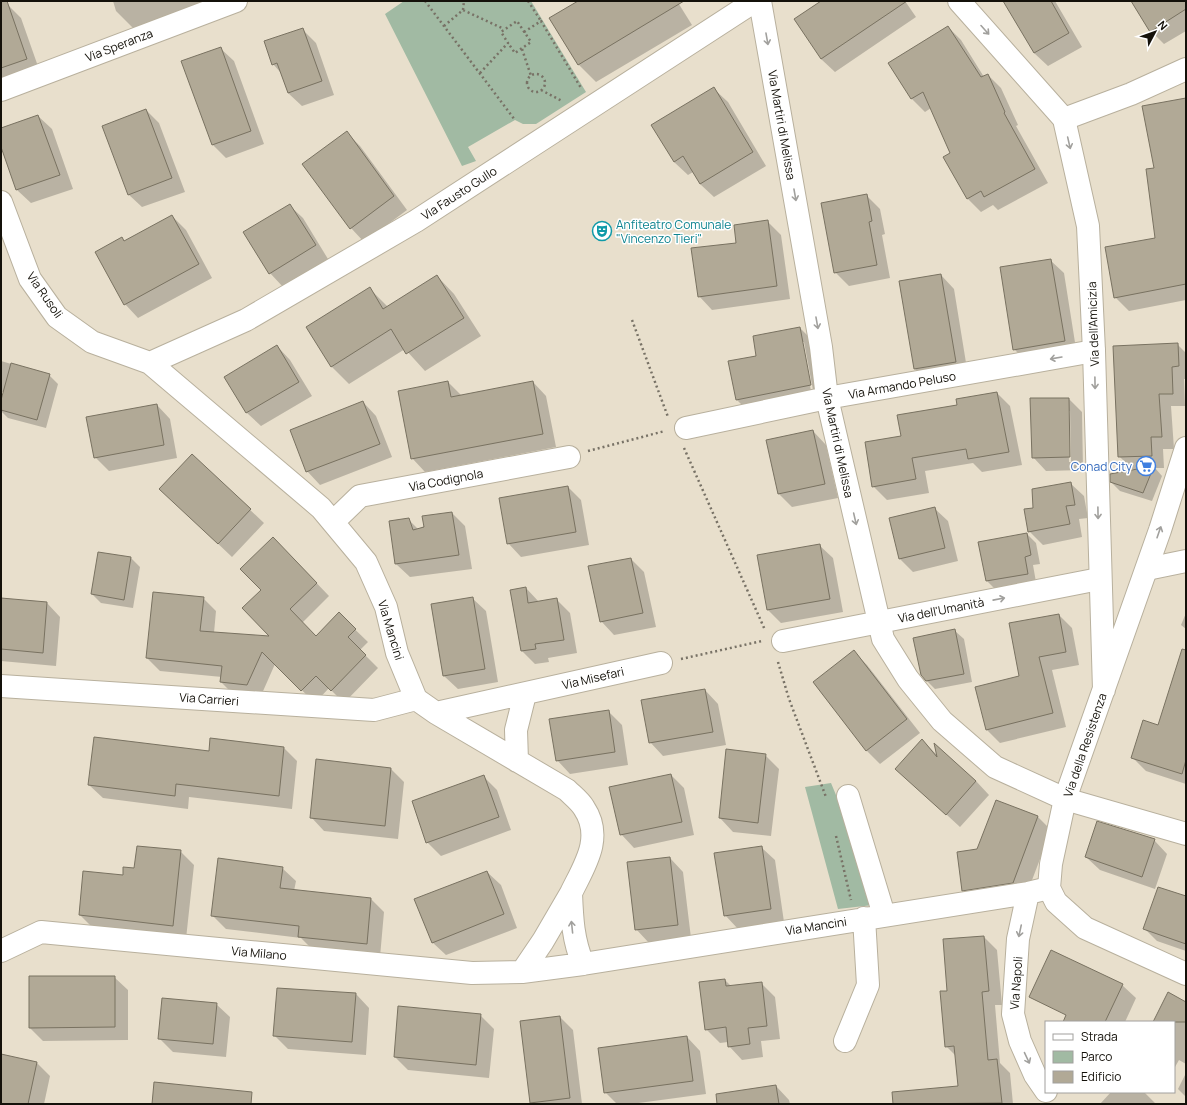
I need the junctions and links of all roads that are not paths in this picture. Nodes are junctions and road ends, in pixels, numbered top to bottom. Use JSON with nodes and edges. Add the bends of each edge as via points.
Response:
{"nodes":[{"id":1,"x":236,"y":1,"type":"edge"},
{"id":2,"x":754,"y":1,"type":"edge"},
{"id":3,"x":760,"y":1,"type":"edge"},
{"id":4,"x":959,"y":1,"type":"edge"},
{"id":5,"x":1186,"y":68,"type":"edge"},
{"id":6,"x":1,"y":90,"type":"edge"},
{"id":7,"x":1064,"y":119,"type":"junction"},
{"id":8,"x":1,"y":202,"type":"edge"},
{"id":9,"x":1094,"y":351,"type":"junction"},
{"id":10,"x":150,"y":363,"type":"junction"},
{"id":11,"x":827,"y":398,"type":"junction"},
{"id":12,"x":679,"y":432,"type":"road end"},
{"id":13,"x":1186,"y":448,"type":"edge"},
{"id":14,"x":569,"y":457,"type":"road end"},
{"id":15,"x":333,"y":522,"type":"junction"},
{"id":16,"x":1186,"y":561,"type":"edge"},
{"id":17,"x":1146,"y":569,"type":"junction"},
{"id":18,"x":1100,"y":579,"type":"junction"},
{"id":19,"x":1101,"y":602,"type":"junction"},
{"id":20,"x":1133,"y":608,"type":"junction"},
{"id":21,"x":878,"y":623,"type":"junction"},
{"id":22,"x":775,"y":637,"type":"road end"},
{"id":23,"x":661,"y":663,"type":"road end"},
{"id":24,"x":1,"y":686,"type":"edge"},
{"id":25,"x":1104,"y":690,"type":"junction"},
{"id":26,"x":525,"y":694,"type":"junction"},
{"id":27,"x":416,"y":699,"type":"junction"},
{"id":28,"x":436,"y":713,"type":"junction"},
{"id":29,"x":517,"y":761,"type":"junction"},
{"id":30,"x":848,"y":796,"type":"dead end"},
{"id":31,"x":1065,"y":799,"type":"junction"},
{"id":32,"x":1186,"y":834,"type":"edge"},
{"id":33,"x":1049,"y":888,"type":"junction"},
{"id":34,"x":571,"y":893,"type":"junction"},
{"id":35,"x":1028,"y":893,"type":"junction"},
{"id":36,"x":867,"y":914,"type":"junction"},
{"id":37,"x":1,"y":952,"type":"edge"},
{"id":38,"x":583,"y":964,"type":"junction"},
{"id":39,"x":522,"y":972,"type":"junction"},
{"id":40,"x":1186,"y":974,"type":"edge"},
{"id":41,"x":845,"y":1041,"type":"dead end"},
{"id":42,"x":1045,"y":1090,"type":"edge"},
{"id":43,"x":1047,"y":1093,"type":"edge"},
{"id":44,"x":1055,"y":1104,"type":"edge"}],
"edges":[{"from":1,"to":6,"type":"street","name":"Via Speranza"},
{"from":2,"to":10,"type":"street","name":"Via Fausto Gullo","via":[[416,221],[246,320]]},
{"from":3,"to":11,"type":"street","name":"Via Martiri di Melissa","one_way":true,"via":[[821,347]]},
{"from":4,"to":7,"type":"street","name":"Via dell'Amicizia","one_way":true},
{"from":5,"to":7,"type":"street","via":[[1131,94]]},
{"from":7,"to":9,"type":"street","name":"Via dell'Amicizia","one_way":true,"via":[[1088,226]]},
{"from":8,"to":10,"type":"street","name":"Via Rusoli","via":[[30,279],[57,317],[92,342]]},
{"from":9,"to":11,"type":"street","name":"Via Armando Peluso","one_way":true},
{"from":9,"to":18,"type":"street","name":"Via dell'Amicizia","one_way":true},
{"from":10,"to":15,"type":"street","name":"Via Mancini","via":[[321,508]]},
{"from":11,"to":12,"type":"street","name":"Via Armando Peluso"},
{"from":11,"to":21,"type":"street","name":"Via Martiri di Melissa","one_way":true},
{"from":17,"to":13,"type":"street","name":"Via della Resistenza","one_way":true},
{"from":14,"to":15,"type":"street","name":"Via Codignola","via":[[360,496]]},
{"from":15,"to":27,"type":"street","name":"Via Mancini","via":[[366,562],[386,607],[396,653]]},
{"from":16,"to":17,"type":"street"},
{"from":17,"to":20,"type":"street","name":"Via della Resistenza"},
{"from":18,"to":19,"type":"street","name":"Via dell'Amicizia"},
{"from":21,"to":18,"type":"street","name":"Via dell'Umanità","one_way":true},
{"from":19,"to":20,"type":"street","via":[[1112,610]]},
{"from":19,"to":25,"type":"street","name":"Via dell'Amicizia"},
{"from":20,"to":25,"type":"street","name":"Via della Resistenza"},
{"from":21,"to":22,"type":"street","name":"Via dell'Umanità"},
{"from":21,"to":31,"type":"street","name":"Via Martiri di Melissa","via":[[883,639],[908,680],[942,721],[995,767]]},
{"from":23,"to":26,"type":"street","name":"Via Misefari"},
{"from":24,"to":27,"type":"street","name":"Via Carrieri","via":[[374,710]]},
{"from":25,"to":31,"type":"street","name":"Via della Resistenza"},
{"from":26,"to":28,"type":"street","name":"Via Misefari"},
{"from":26,"to":29,"type":"street","via":[[516,730]]},
{"from":27,"to":28,"type":"street"},
{"from":28,"to":29,"type":"street"},
{"from":29,"to":34,"type":"street","via":[[567,790],[584,808],[594,832],[590,855]]},
{"from":30,"to":36,"type":"street"},
{"from":31,"to":32,"type":"street","name":"Via Martiri di Melissa"},
{"from":31,"to":33,"type":"street","name":"Via della Resistenza","via":[[1051,864]]},
{"from":33,"to":35,"type":"street","name":"Via Mancini"},
{"from":33,"to":40,"type":"street","via":[[1056,902],[1085,928]]},
{"from":38,"to":34,"type":"street","one_way":true,"via":[[572,929]]},
{"from":34,"to":39,"type":"street"},
{"from":35,"to":36,"type":"street","name":"Via Mancini"},
{"from":35,"to":42,"type":"street","name":"Via Napoli","one_way":true,"via":[[1018,939],[1013,1014],[1020,1041],[1035,1075]]},
{"from":36,"to":38,"type":"street","name":"Via Mancini"},
{"from":36,"to":41,"type":"street","via":[[868,986]]},
{"from":37,"to":39,"type":"street","name":"Via Milano","via":[[41,932],[472,973]]},
{"from":38,"to":39,"type":"street","name":"Via Mancini"},
{"from":43,"to":44,"type":"street","name":"Via Napoli"}]}
